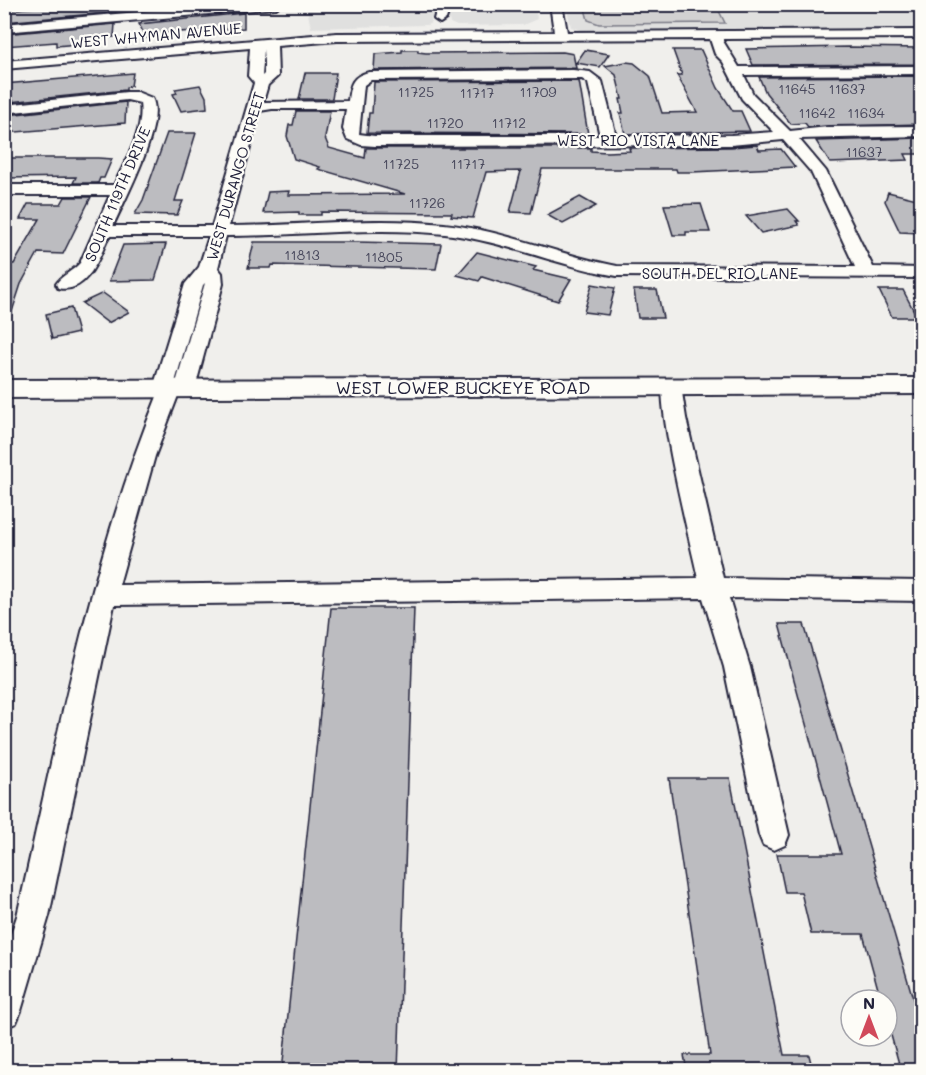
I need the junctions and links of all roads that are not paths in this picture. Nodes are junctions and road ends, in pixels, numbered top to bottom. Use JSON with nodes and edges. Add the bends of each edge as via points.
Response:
{"nodes":[{"id":1,"x":276,"y":4,"type":"edge"},
{"id":2,"x":556,"y":4,"type":"edge"},
{"id":3,"x":491,"y":5,"type":"edge"},
{"id":4,"x":133,"y":11,"type":"edge"},
{"id":5,"x":440,"y":19,"type":"dead end"},
{"id":6,"x":4,"y":27,"type":"edge"},
{"id":7,"x":921,"y":34,"type":"edge"},
{"id":8,"x":718,"y":35,"type":"junction"},
{"id":9,"x":561,"y":36,"type":"junction"},
{"id":10,"x":264,"y":42,"type":"junction"},
{"id":11,"x":4,"y":65,"type":"edge"},
{"id":12,"x":731,"y":65,"type":"junction"},
{"id":13,"x":921,"y":70,"type":"edge"},
{"id":14,"x":354,"y":107,"type":"junction"},
{"id":15,"x":255,"y":108,"type":"junction"},
{"id":16,"x":4,"y":109,"type":"edge"},
{"id":17,"x":921,"y":131,"type":"edge"},
{"id":18,"x":786,"y":135,"type":"junction"},
{"id":19,"x":609,"y":141,"type":"junction"},
{"id":20,"x":4,"y":190,"type":"edge"},
{"id":21,"x":120,"y":190,"type":"junction"},
{"id":22,"x":103,"y":228,"type":"junction"},
{"id":23,"x":220,"y":228,"type":"junction"},
{"id":24,"x":867,"y":273,"type":"junction"},
{"id":25,"x":921,"y":273,"type":"edge"},
{"id":26,"x":65,"y":284,"type":"dead end"},
{"id":27,"x":921,"y":386,"type":"edge"},
{"id":28,"x":671,"y":387,"type":"junction"},
{"id":29,"x":173,"y":388,"type":"junction"},
{"id":30,"x":4,"y":390,"type":"edge"},
{"id":31,"x":712,"y":588,"type":"junction"},
{"id":32,"x":921,"y":591,"type":"edge"},
{"id":33,"x":103,"y":595,"type":"junction"},
{"id":34,"x":774,"y":835,"type":"dead end"},
{"id":35,"x":4,"y":1011,"type":"edge"}],
"edges":[{"from":1,"to":4,"type":"street"},
{"from":2,"to":9,"type":"street"},
{"from":3,"to":5,"type":"street","via":[[446,6]]},
{"from":4,"to":6,"type":"street"},
{"from":7,"to":8,"type":"street","name":"WEST WHYMAN AVENUE"},
{"from":8,"to":9,"type":"street","name":"WEST WHYMAN AVENUE"},
{"from":8,"to":12,"type":"street","via":[[716,41]]},
{"from":9,"to":10,"type":"street","name":"WEST WHYMAN AVENUE","via":[[349,36]]},
{"from":10,"to":11,"type":"street","name":"WEST WHYMAN AVENUE"},
{"from":10,"to":15,"type":"street","name":"WEST DURANGO STREET","via":[[271,47],[272,68],[269,78],[261,83]]},
{"from":12,"to":13,"type":"street"},
{"from":12,"to":18,"type":"street","via":[[747,96]]},
{"from":14,"to":15,"type":"street"},
{"from":14,"to":19,"type":"street","name":"WEST RIO VISTA LANE","via":[[351,133],[355,139]]},
{"from":14,"to":19,"type":"street","via":[[357,85],[364,78],[380,75],[590,77],[596,84]]},
{"from":15,"to":23,"type":"street","name":"WEST DURANGO STREET"},
{"from":16,"to":21,"type":"street","name":"SOUTH 119TH DRIVE","via":[[127,96],[142,98],[148,103],[149,122]]},
{"from":17,"to":18,"type":"street","name":"WEST RIO VISTA LANE"},
{"from":18,"to":19,"type":"street","name":"WEST RIO VISTA LANE","via":[[731,140]]},
{"from":18,"to":24,"type":"street","via":[[821,177]]},
{"from":20,"to":21,"type":"street"},
{"from":21,"to":22,"type":"street","name":"SOUTH 119TH DRIVE"},
{"from":22,"to":23,"type":"street","name":"SOUTH DEL RIO LANE"},
{"from":22,"to":26,"type":"street","name":"SOUTH 119TH DRIVE","via":[[84,270]]},
{"from":23,"to":24,"type":"street","name":"SOUTH DEL RIO LANE","via":[[436,228],[526,240],[589,267],[617,272]]},
{"from":23,"to":29,"type":"street","name":"WEST DURANGO STREET","via":[[208,269],[194,284]]},
{"from":24,"to":25,"type":"street","name":"SOUTH DEL RIO LANE"},
{"from":27,"to":28,"type":"main road","name":"WEST LOWER BUCKEYE ROAD"},
{"from":28,"to":29,"type":"main road","name":"WEST LOWER BUCKEYE ROAD"},
{"from":28,"to":31,"type":"street"},
{"from":29,"to":30,"type":"main road","name":"WEST LOWER BUCKEYE ROAD"},
{"from":29,"to":33,"type":"street","name":"WEST DURANGO STREET","via":[[144,456]]},
{"from":31,"to":32,"type":"street"},
{"from":31,"to":33,"type":"street"},
{"from":31,"to":34,"type":"street","via":[[737,667]]},
{"from":33,"to":35,"type":"street","name":"WEST DURANGO STREET","via":[[33,916]]}]}
